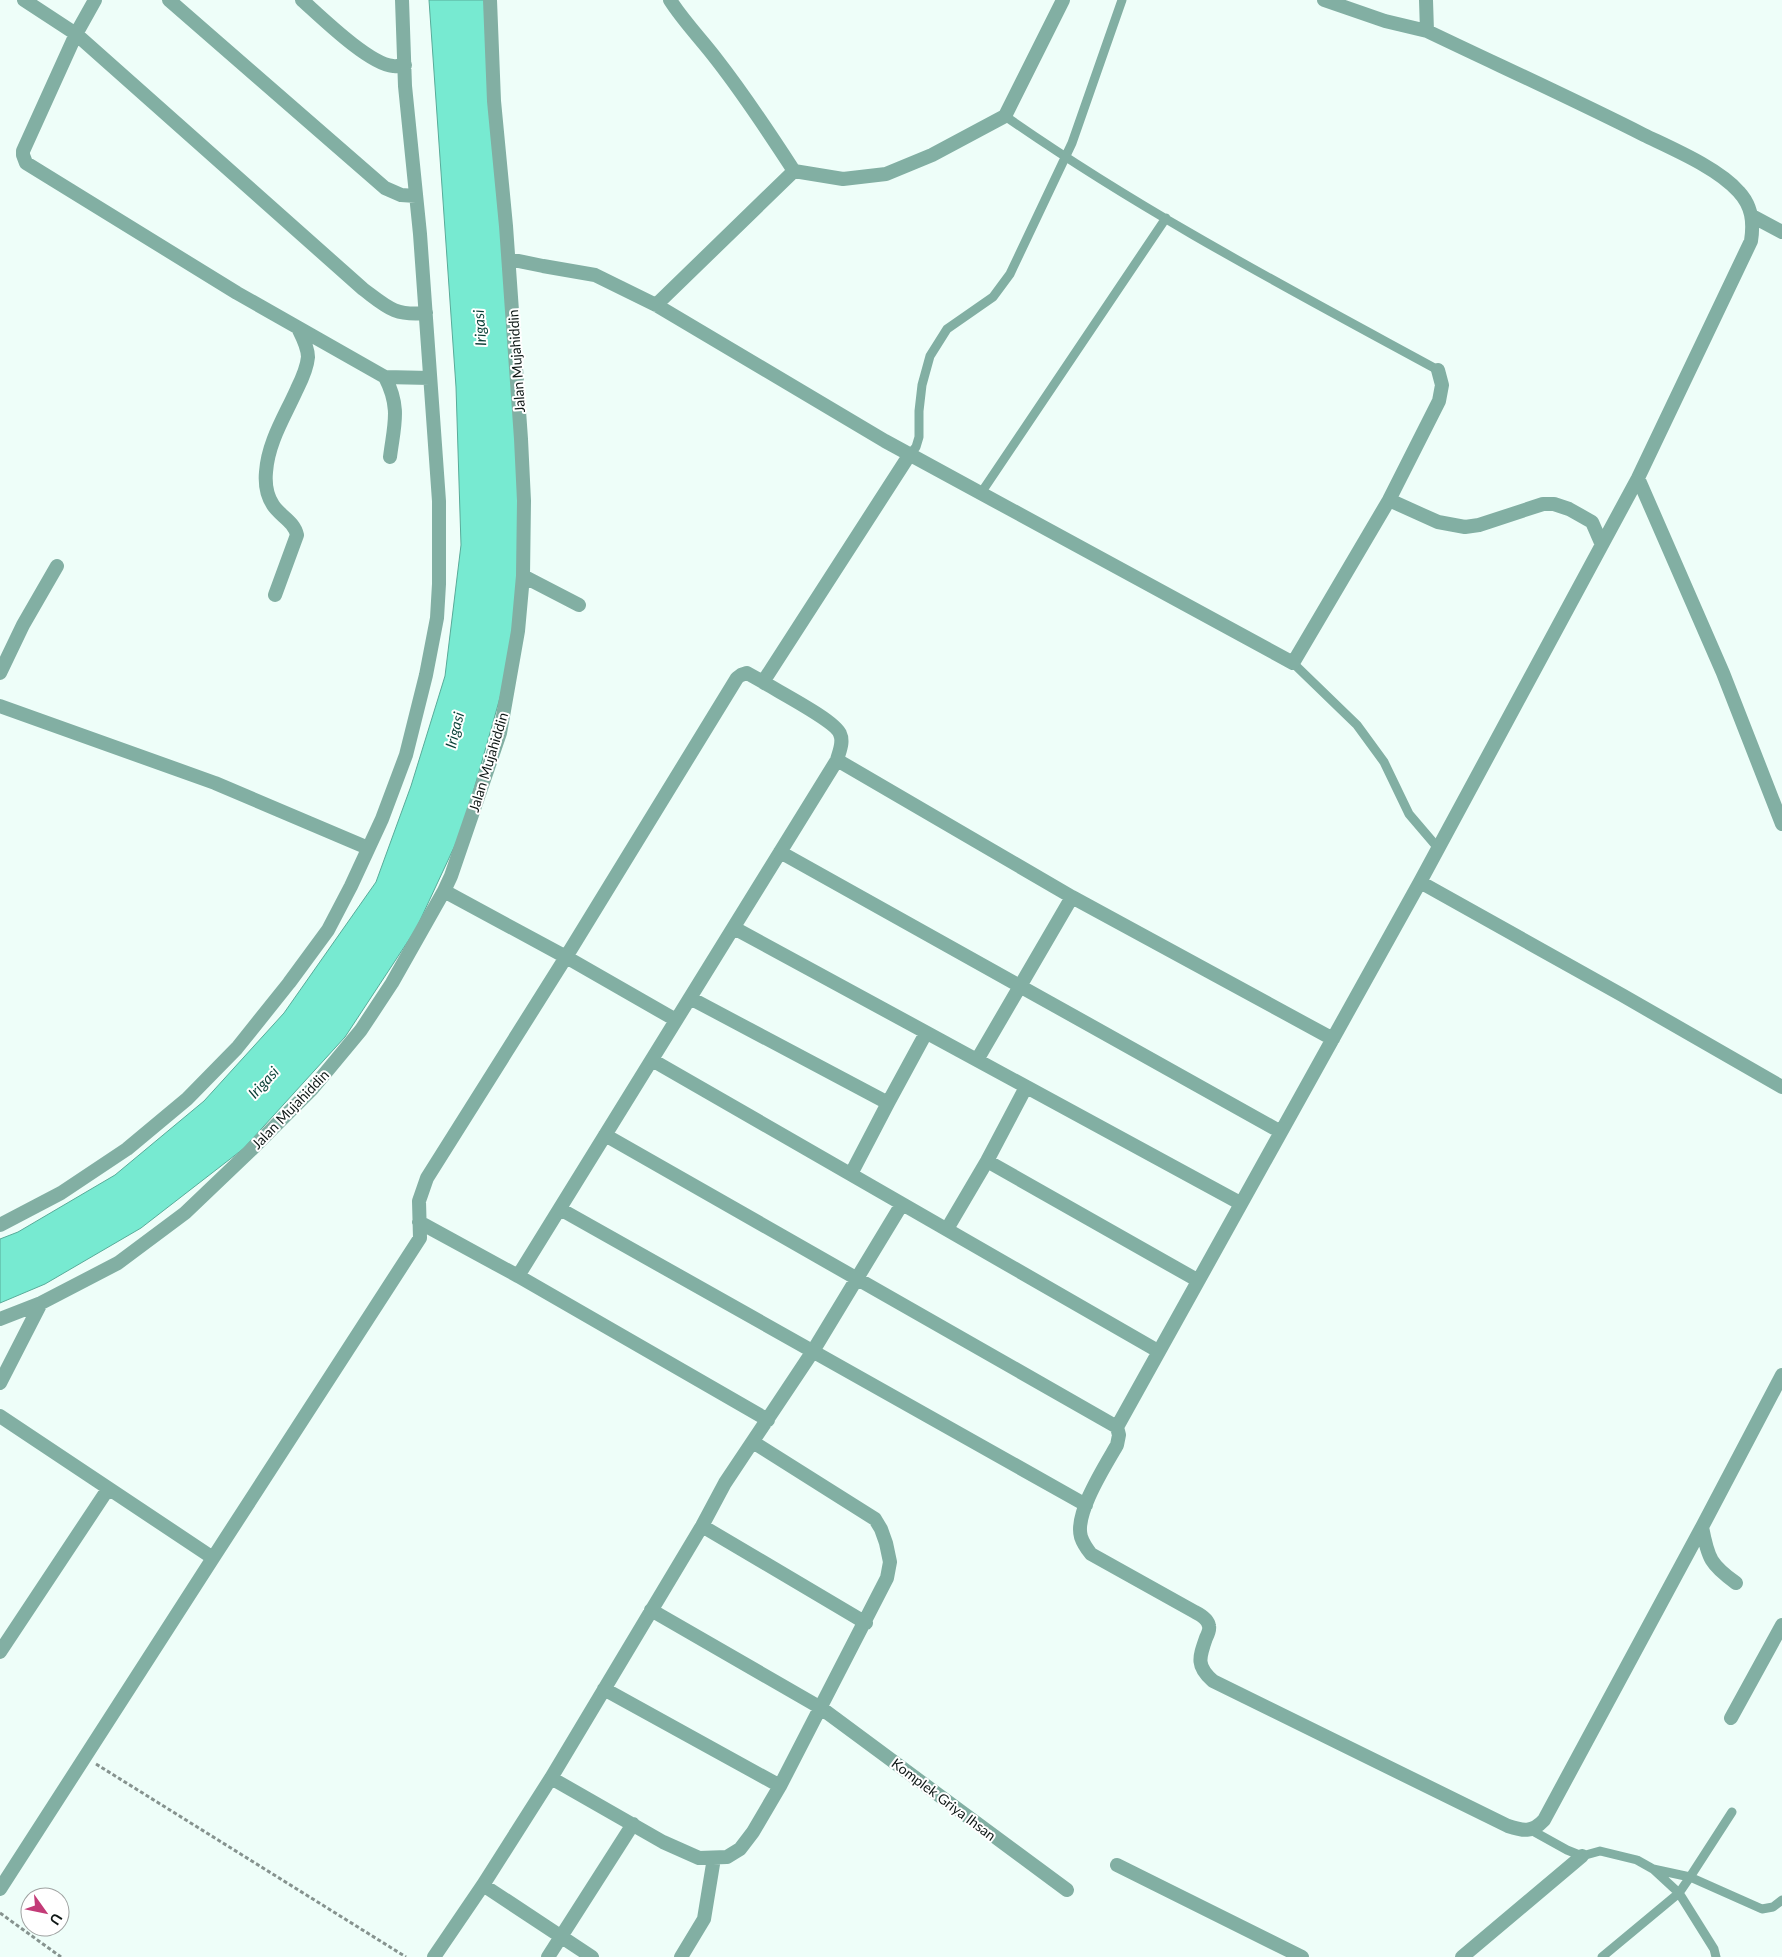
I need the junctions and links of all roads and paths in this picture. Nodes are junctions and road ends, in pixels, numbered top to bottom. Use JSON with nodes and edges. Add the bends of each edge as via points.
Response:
{"nodes":[{"id":1,"x":24,"y":0,"type":"edge"},
{"id":2,"x":95,"y":0,"type":"edge"},
{"id":3,"x":169,"y":0,"type":"edge"},
{"id":4,"x":302,"y":0,"type":"edge"},
{"id":5,"x":402,"y":0,"type":"edge"},
{"id":6,"x":490,"y":0,"type":"edge"},
{"id":7,"x":670,"y":0,"type":"edge"},
{"id":8,"x":1063,"y":0,"type":"edge"},
{"id":9,"x":1122,"y":0,"type":"edge"},
{"id":10,"x":1324,"y":0,"type":"edge"},
{"id":11,"x":1426,"y":0,"type":"edge"},
{"id":12,"x":1428,"y":31,"type":"junction"},
{"id":13,"x":76,"y":34,"type":"junction"},
{"id":14,"x":405,"y":65,"type":"junction"},
{"id":15,"x":1005,"y":116,"type":"junction"},
{"id":16,"x":1065,"y":158,"type":"junction"},
{"id":17,"x":794,"y":172,"type":"junction"},
{"id":18,"x":416,"y":196,"type":"junction"},
{"id":19,"x":1752,"y":216,"type":"junction"},
{"id":20,"x":1166,"y":218,"type":"junction"},
{"id":21,"x":1782,"y":232,"type":"edge"},
{"id":22,"x":508,"y":258,"type":"junction"},
{"id":23,"x":656,"y":305,"type":"junction"},
{"id":24,"x":426,"y":313,"type":"junction"},
{"id":25,"x":298,"y":328,"type":"junction"},
{"id":26,"x":1438,"y":370,"type":"joint"},
{"id":27,"x":385,"y":377,"type":"junction"},
{"id":28,"x":430,"y":378,"type":"junction"},
{"id":29,"x":910,"y":454,"type":"junction"},
{"id":30,"x":390,"y":457,"type":"dead end"},
{"id":31,"x":1638,"y":478,"type":"junction"},
{"id":32,"x":981,"y":493,"type":"junction"},
{"id":33,"x":1389,"y":500,"type":"junction"},
{"id":34,"x":1602,"y":545,"type":"junction"},
{"id":35,"x":57,"y":566,"type":"dead end"},
{"id":36,"x":523,"y":576,"type":"junction"},
{"id":37,"x":275,"y":595,"type":"dead end"},
{"id":38,"x":579,"y":605,"type":"dead end"},
{"id":39,"x":1293,"y":663,"type":"junction"},
{"id":40,"x":0,"y":673,"type":"edge"},
{"id":41,"x":763,"y":682,"type":"junction"},
{"id":42,"x":0,"y":706,"type":"edge"},
{"id":43,"x":837,"y":760,"type":"junction"},
{"id":44,"x":1779,"y":809,"type":"edge"},
{"id":45,"x":1782,"y":824,"type":"edge"},
{"id":46,"x":368,"y":848,"type":"junction"},
{"id":47,"x":1438,"y":848,"type":"junction"},
{"id":48,"x":780,"y":852,"type":"junction"},
{"id":49,"x":1420,"y":882,"type":"junction"},
{"id":50,"x":444,"y":892,"type":"junction"},
{"id":51,"x":1072,"y":897,"type":"junction"},
{"id":52,"x":734,"y":928,"type":"junction"},
{"id":53,"x":566,"y":957,"type":"junction"},
{"id":54,"x":1020,"y":986,"type":"junction"},
{"id":55,"x":690,"y":998,"type":"junction"},
{"id":56,"x":676,"y":1020,"type":"junction"},
{"id":57,"x":926,"y":1033,"type":"junction"},
{"id":58,"x":1332,"y":1039,"type":"junction"},
{"id":59,"x":652,"y":1060,"type":"junction"},
{"id":60,"x":977,"y":1060,"type":"junction"},
{"id":61,"x":1026,"y":1086,"type":"junction"},
{"id":62,"x":1782,"y":1087,"type":"edge"},
{"id":63,"x":888,"y":1103,"type":"junction"},
{"id":64,"x":1281,"y":1132,"type":"junction"},
{"id":65,"x":605,"y":1135,"type":"junction"},
{"id":66,"x":988,"y":1161,"type":"junction"},
{"id":67,"x":852,"y":1174,"type":"junction"},
{"id":68,"x":1240,"y":1202,"type":"junction"},
{"id":69,"x":902,"y":1204,"type":"junction"},
{"id":70,"x":560,"y":1209,"type":"junction"},
{"id":71,"x":419,"y":1222,"type":"junction"},
{"id":72,"x":0,"y":1225,"type":"edge"},
{"id":73,"x":946,"y":1229,"type":"junction"},
{"id":74,"x":518,"y":1276,"type":"junction"},
{"id":75,"x":857,"y":1278,"type":"junction"},
{"id":76,"x":1197,"y":1280,"type":"junction"},
{"id":77,"x":41,"y":1303,"type":"junction"},
{"id":78,"x":0,"y":1319,"type":"edge"},
{"id":79,"x":813,"y":1351,"type":"junction"},
{"id":80,"x":1158,"y":1351,"type":"junction"},
{"id":81,"x":1782,"y":1375,"type":"edge"},
{"id":82,"x":0,"y":1383,"type":"edge"},
{"id":83,"x":0,"y":1416,"type":"edge"},
{"id":84,"x":768,"y":1420,"type":"junction"},
{"id":85,"x":1116,"y":1427,"type":"junction"},
{"id":86,"x":753,"y":1442,"type":"junction"},
{"id":87,"x":108,"y":1489,"type":"junction"},
{"id":88,"x":1086,"y":1505,"type":"junction"},
{"id":89,"x":702,"y":1526,"type":"junction"},
{"id":90,"x":1702,"y":1527,"type":"junction"},
{"id":91,"x":213,"y":1558,"type":"junction"},
{"id":92,"x":1736,"y":1583,"type":"dead end"},
{"id":93,"x":651,"y":1610,"type":"junction"},
{"id":94,"x":866,"y":1623,"type":"junction"},
{"id":95,"x":1782,"y":1625,"type":"edge"},
{"id":96,"x":0,"y":1652,"type":"edge"},
{"id":97,"x":604,"y":1689,"type":"junction"},
{"id":98,"x":821,"y":1708,"type":"junction"},
{"id":99,"x":1731,"y":1718,"type":"dead end"},
{"id":100,"x":85,"y":1757,"type":"junction"},
{"id":101,"x":551,"y":1778,"type":"junction"},
{"id":102,"x":780,"y":1786,"type":"junction"},
{"id":103,"x":1732,"y":1812,"type":"dead end"},
{"id":104,"x":633,"y":1824,"type":"junction"},
{"id":105,"x":1531,"y":1830,"type":"junction"},
{"id":106,"x":1582,"y":1856,"type":"junction"},
{"id":107,"x":714,"y":1858,"type":"junction"},
{"id":108,"x":1117,"y":1865,"type":"dead end"},
{"id":109,"x":1653,"y":1869,"type":"junction"},
{"id":110,"x":1690,"y":1876,"type":"junction"},
{"id":111,"x":483,"y":1885,"type":"junction"},
{"id":112,"x":0,"y":1889,"type":"edge"},
{"id":113,"x":1067,"y":1890,"type":"dead end"},
{"id":114,"x":1679,"y":1893,"type":"junction"},
{"id":115,"x":1782,"y":1900,"type":"edge"},
{"id":116,"x":0,"y":1913,"type":"edge"},
{"id":117,"x":561,"y":1937,"type":"junction"},
{"id":118,"x":61,"y":1957,"type":"edge"},
{"id":119,"x":406,"y":1957,"type":"edge"},
{"id":120,"x":434,"y":1957,"type":"edge"},
{"id":121,"x":548,"y":1957,"type":"edge"},
{"id":122,"x":592,"y":1957,"type":"edge"},
{"id":123,"x":681,"y":1957,"type":"edge"},
{"id":124,"x":1302,"y":1957,"type":"edge"},
{"id":125,"x":1462,"y":1957,"type":"edge"},
{"id":126,"x":1602,"y":1957,"type":"edge"},
{"id":127,"x":1716,"y":1957,"type":"edge"}],
"edges":[{"from":1,"to":13,"type":"street"},
{"from":2,"to":13,"type":"street"},
{"from":3,"to":18,"type":"street","via":[[385,188],[401,195]]},
{"from":4,"to":14,"type":"street","via":[[359,49],[382,63]]},
{"from":5,"to":14,"type":"street"},
{"from":6,"to":22,"type":"street","name":"Jalan Mujahiddin","via":[[494,102]]},
{"from":7,"to":17,"type":"street","via":[[682,20],[716,59],[764,124]]},
{"from":8,"to":15,"type":"street"},
{"from":9,"to":16,"type":"lane"},
{"from":10,"to":12,"type":"street","via":[[1385,21]]},
{"from":11,"to":12,"type":"street"},
{"from":12,"to":19,"type":"street","via":[[1686,156],[1728,181],[1747,202]]},
{"from":13,"to":24,"type":"street","via":[[363,289],[396,312],[410,315]]},
{"from":13,"to":25,"type":"street","via":[[23,151],[26,163]]},
{"from":14,"to":18,"type":"street"},
{"from":15,"to":16,"type":"lane"},
{"from":15,"to":17,"type":"street","via":[[932,155],[886,174],[842,179]]},
{"from":16,"to":20,"type":"lane"},
{"from":16,"to":29,"type":"lane","via":[[1010,274],[992,297],[947,329],[930,356],[922,385],[920,437]]},
{"from":17,"to":23,"type":"street"},
{"from":18,"to":24,"type":"street"},
{"from":19,"to":21,"type":"street"},
{"from":19,"to":31,"type":"street","via":[[1751,241]]},
{"from":20,"to":26,"type":"lane","via":[[1271,280]]},
{"from":20,"to":32,"type":"lane"},
{"from":22,"to":23,"type":"street","via":[[595,275]]},
{"from":22,"to":36,"type":"street","name":"Jalan Mujahiddin","via":[[524,501]]},
{"from":23,"to":29,"type":"street"},
{"from":24,"to":28,"type":"street"},
{"from":25,"to":27,"type":"street"},
{"from":25,"to":37,"type":"street","via":[[308,355],[307,363],[274,437],[266,474],[269,498],[296,535]]},
{"from":26,"to":33,"type":"street","via":[[1442,385],[1439,401]]},
{"from":27,"to":28,"type":"street"},
{"from":27,"to":30,"type":"street","via":[[395,400],[396,413]]},
{"from":28,"to":46,"type":"street","via":[[439,501],[437,618],[406,755]]},
{"from":29,"to":32,"type":"street"},
{"from":29,"to":41,"type":"street"},
{"from":31,"to":34,"type":"street"},
{"from":31,"to":44,"type":"street"},
{"from":32,"to":39,"type":"street"},
{"from":33,"to":34,"type":"street","via":[[1438,522],[1465,527],[1543,504],[1554,504],[1592,522]]},
{"from":33,"to":39,"type":"street"},
{"from":34,"to":47,"type":"street"},
{"from":35,"to":40,"type":"street"},
{"from":36,"to":38,"type":"street"},
{"from":36,"to":50,"type":"street","name":"Jalan Mujahiddin","via":[[518,630],[500,732]]},
{"from":39,"to":47,"type":"lane","via":[[1357,725],[1384,762],[1409,814]]},
{"from":41,"to":43,"type":"street","via":[[838,730],[841,747]]},
{"from":41,"to":53,"type":"street","via":[[747,673],[737,678]]},
{"from":42,"to":46,"type":"street","via":[[216,783]]},
{"from":43,"to":48,"type":"street"},
{"from":43,"to":51,"type":"street"},
{"from":44,"to":45,"type":"street"},
{"from":46,"to":72,"type":"street","via":[[328,930],[237,1048],[187,1099],[127,1149],[61,1193]]},
{"from":47,"to":49,"type":"street"},
{"from":48,"to":52,"type":"street"},
{"from":48,"to":54,"type":"street"},
{"from":49,"to":58,"type":"street"},
{"from":49,"to":62,"type":"street"},
{"from":50,"to":53,"type":"street"},
{"from":50,"to":77,"type":"street","name":"Jalan Mujahiddin","via":[[361,1030],[312,1089],[185,1212],[118,1263]]},
{"from":51,"to":54,"type":"street"},
{"from":51,"to":58,"type":"street"},
{"from":52,"to":55,"type":"street"},
{"from":52,"to":57,"type":"street"},
{"from":53,"to":56,"type":"street"},
{"from":53,"to":71,"type":"street","via":[[427,1178],[420,1201]]},
{"from":54,"to":60,"type":"street"},
{"from":54,"to":64,"type":"street"},
{"from":55,"to":56,"type":"street"},
{"from":55,"to":63,"type":"street"},
{"from":56,"to":59,"type":"street"},
{"from":57,"to":60,"type":"street"},
{"from":57,"to":63,"type":"street"},
{"from":58,"to":64,"type":"street"},
{"from":59,"to":65,"type":"street"},
{"from":59,"to":67,"type":"street"},
{"from":60,"to":61,"type":"street"},
{"from":61,"to":66,"type":"street"},
{"from":61,"to":68,"type":"street"},
{"from":63,"to":67,"type":"street"},
{"from":64,"to":68,"type":"street"},
{"from":65,"to":70,"type":"street"},
{"from":65,"to":75,"type":"street"},
{"from":66,"to":73,"type":"street"},
{"from":66,"to":76,"type":"street"},
{"from":67,"to":69,"type":"street"},
{"from":68,"to":76,"type":"street"},
{"from":69,"to":73,"type":"street"},
{"from":69,"to":75,"type":"street"},
{"from":70,"to":74,"type":"street"},
{"from":70,"to":79,"type":"street"},
{"from":71,"to":74,"type":"street"},
{"from":71,"to":91,"type":"street","via":[[420,1238]]},
{"from":73,"to":80,"type":"street"},
{"from":74,"to":84,"type":"street"},
{"from":75,"to":79,"type":"street"},
{"from":75,"to":85,"type":"street"},
{"from":76,"to":80,"type":"street"},
{"from":77,"to":78,"type":"street","name":"Jalan Mujahiddin"},
{"from":77,"to":82,"type":"street"},
{"from":79,"to":84,"type":"street"},
{"from":79,"to":88,"type":"street"},
{"from":80,"to":85,"type":"street"},
{"from":81,"to":90,"type":"street"},
{"from":83,"to":87,"type":"street"},
{"from":84,"to":86,"type":"street"},
{"from":85,"to":88,"type":"street","via":[[1119,1435],[1116,1445]]},
{"from":86,"to":89,"type":"street","via":[[725,1483]]},
{"from":86,"to":94,"type":"street","via":[[875,1519],[890,1562],[887,1578]]},
{"from":87,"to":91,"type":"street"},
{"from":87,"to":96,"type":"street"},
{"from":88,"to":105,"type":"street","via":[[1080,1527],[1081,1537],[1090,1554],[1207,1621],[1209,1629],[1200,1661],[1204,1674],[1213,1681],[1508,1826]]},
{"from":89,"to":93,"type":"street"},
{"from":89,"to":94,"type":"street"},
{"from":90,"to":92,"type":"street","via":[[1712,1561],[1717,1569]]},
{"from":90,"to":105,"type":"street","via":[[1544,1820]]},
{"from":91,"to":100,"type":"street"},
{"from":93,"to":97,"type":"street"},
{"from":93,"to":98,"type":"street","name":"Komplek Griya Ihsan"},
{"from":94,"to":98,"type":"street"},
{"from":95,"to":99,"type":"street"},
{"from":97,"to":101,"type":"street"},
{"from":97,"to":102,"type":"street"},
{"from":98,"to":102,"type":"street"},
{"from":98,"to":113,"type":"street","name":"Komplek Griya Ihsan"},
{"from":100,"to":112,"type":"street"},
{"from":100,"to":119,"type":"path"},
{"from":101,"to":104,"type":"street"},
{"from":101,"to":111,"type":"street"},
{"from":102,"to":107,"type":"street","via":[[740,1849],[727,1857]]},
{"from":103,"to":110,"type":"lane"},
{"from":104,"to":107,"type":"street","via":[[699,1858]]},
{"from":104,"to":117,"type":"street"},
{"from":105,"to":106,"type":"lane"},
{"from":106,"to":109,"type":"lane","via":[[1600,1851],[1636,1860]]},
{"from":106,"to":125,"type":"street"},
{"from":107,"to":123,"type":"street","via":[[704,1919]]},
{"from":108,"to":124,"type":"street"},
{"from":109,"to":110,"type":"lane"},
{"from":109,"to":114,"type":"lane"},
{"from":110,"to":114,"type":"lane"},
{"from":110,"to":115,"type":"lane","via":[[1762,1909],[1773,1907]]},
{"from":111,"to":117,"type":"street"},
{"from":111,"to":120,"type":"street"},
{"from":114,"to":126,"type":"lane"},
{"from":114,"to":127,"type":"lane"},
{"from":116,"to":118,"type":"path"},
{"from":117,"to":121,"type":"street"},
{"from":117,"to":122,"type":"street"}]}
